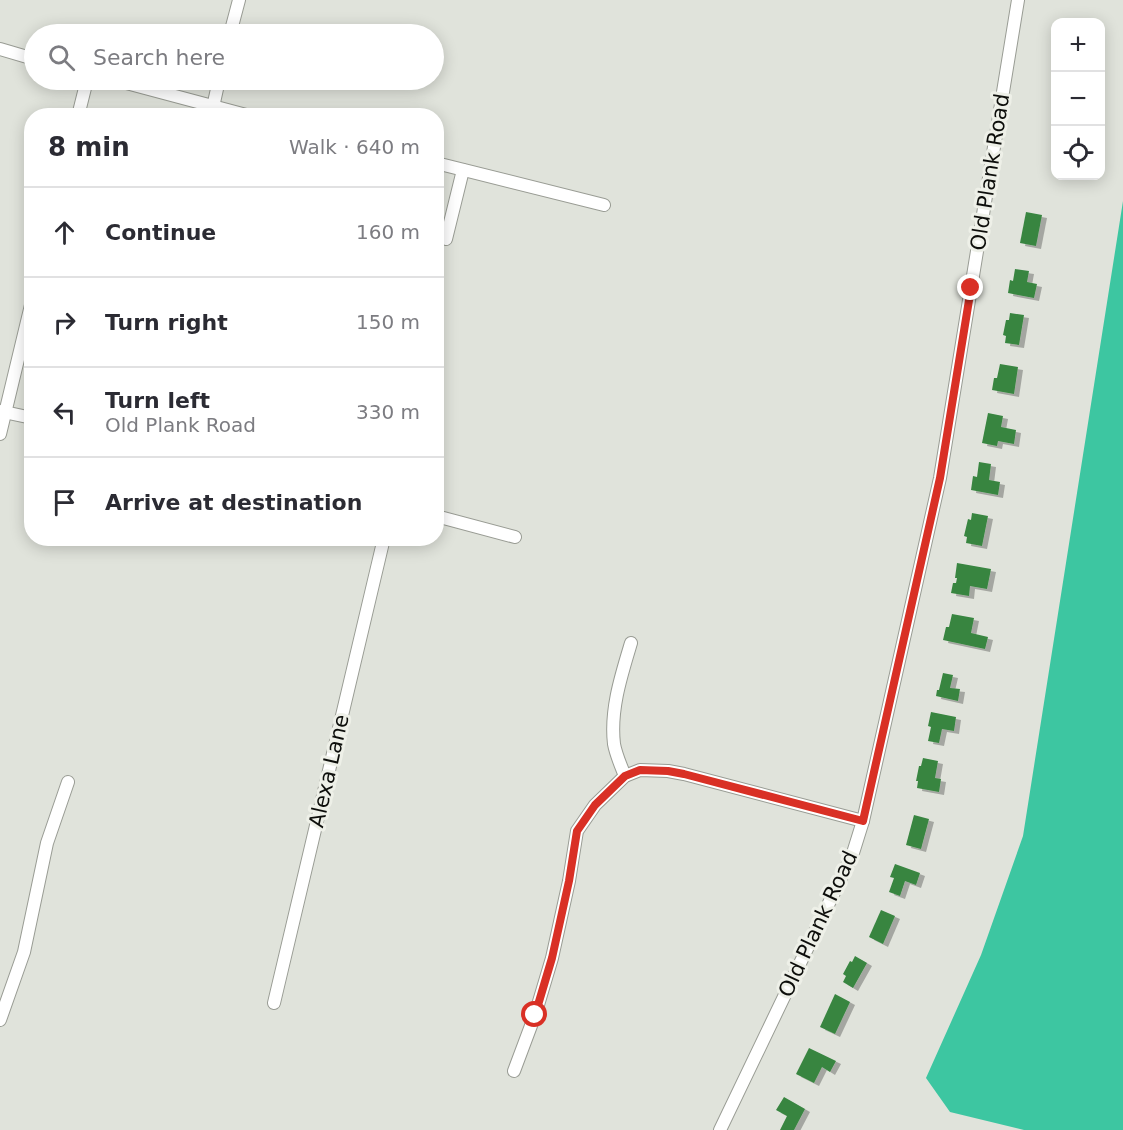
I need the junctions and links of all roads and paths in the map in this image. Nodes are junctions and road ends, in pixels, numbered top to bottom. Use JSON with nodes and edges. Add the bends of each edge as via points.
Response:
{"nodes":[{"id":1,"x":238,"y":0,"type":"edge"},
{"id":2,"x":1018,"y":0,"type":"edge"},
{"id":3,"x":232,"y":24,"type":"edge"},
{"id":4,"x":0,"y":49,"type":"edge"},
{"id":5,"x":24,"y":56,"type":"edge"},
{"id":6,"x":84,"y":90,"type":"edge"},
{"id":7,"x":146,"y":90,"type":"edge"},
{"id":8,"x":217,"y":90,"type":"edge"},
{"id":9,"x":80,"y":108,"type":"edge"},
{"id":10,"x":203,"y":108,"type":"edge"},
{"id":11,"x":213,"y":108,"type":"edge"},
{"id":12,"x":444,"y":165,"type":"edge"},
{"id":13,"x":463,"y":170,"type":"junction"},
{"id":14,"x":604,"y":205,"type":"dead end"},
{"id":15,"x":446,"y":239,"type":"dead end"},
{"id":16,"x":24,"y":331,"type":"edge"},
{"id":17,"x":3,"y":411,"type":"edge"},
{"id":18,"x":24,"y":416,"type":"edge"},
{"id":19,"x":0,"y":434,"type":"edge"},
{"id":20,"x":444,"y":518,"type":"edge"},
{"id":21,"x":515,"y":537,"type":"dead end"},
{"id":22,"x":382,"y":546,"type":"edge"},
{"id":23,"x":631,"y":643,"type":"dead end"},
{"id":24,"x":625,"y":776,"type":"junction"},
{"id":25,"x":68,"y":782,"type":"dead end"},
{"id":26,"x":863,"y":821,"type":"junction"},
{"id":27,"x":274,"y":1003,"type":"dead end"},
{"id":28,"x":0,"y":1020,"type":"edge"},
{"id":29,"x":514,"y":1071,"type":"dead end"},
{"id":30,"x":720,"y":1130,"type":"edge"}],
"edges":[{"from":1,"to":3,"type":"street"},
{"from":2,"to":26,"type":"street","name":"Old Plank Road","via":[[940,478]]},
{"from":4,"to":5,"type":"street"},
{"from":6,"to":9,"type":"street"},
{"from":7,"to":10,"type":"street"},
{"from":8,"to":11,"type":"street"},
{"from":12,"to":13,"type":"street"},
{"from":13,"to":14,"type":"street"},
{"from":13,"to":15,"type":"street"},
{"from":16,"to":17,"type":"street"},
{"from":17,"to":18,"type":"street"},
{"from":17,"to":19,"type":"street"},
{"from":20,"to":21,"type":"street"},
{"from":22,"to":27,"type":"street","name":"Alexa Lane"},
{"from":23,"to":24,"type":"street","via":[[615,707],[614,746]]},
{"from":24,"to":26,"type":"street","via":[[640,770],[684,774]]},
{"from":24,"to":29,"type":"street","via":[[595,805],[577,831],[552,958]]},
{"from":25,"to":28,"type":"street","via":[[47,843],[24,952]]},
{"from":26,"to":30,"type":"street","name":"Old Plank Road","via":[[853,853]]}]}
